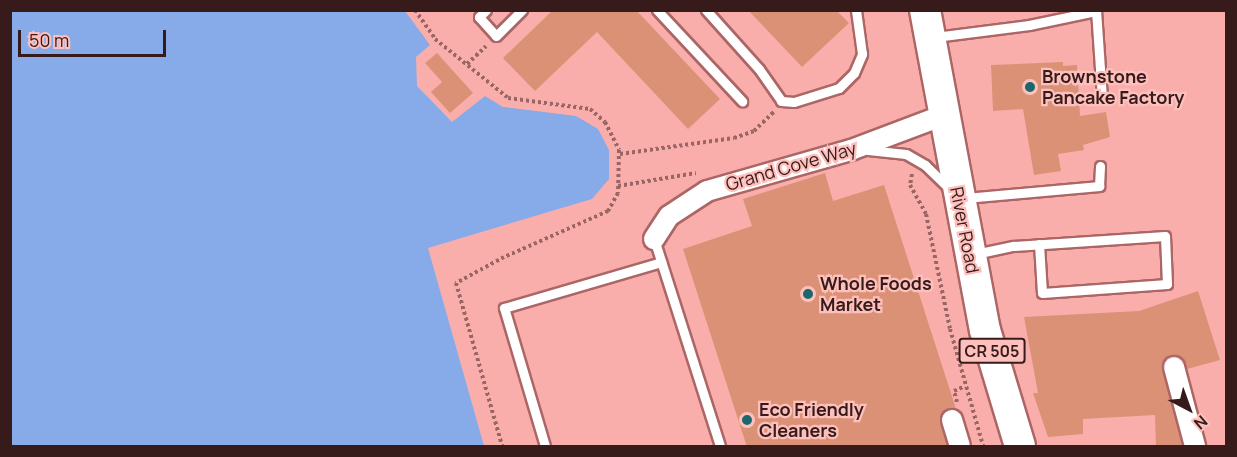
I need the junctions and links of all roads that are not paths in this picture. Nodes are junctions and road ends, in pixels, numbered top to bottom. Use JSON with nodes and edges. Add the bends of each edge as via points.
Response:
{"nodes":[{"id":1,"x":486,"y":10,"type":"edge"},
{"id":2,"x":522,"y":10,"type":"edge"},
{"id":3,"x":657,"y":10,"type":"edge"},
{"id":4,"x":706,"y":10,"type":"edge"},
{"id":5,"x":856,"y":10,"type":"edge"},
{"id":6,"x":1096,"y":11,"type":"edge"},
{"id":7,"x":927,"y":24,"type":"edge"},
{"id":8,"x":1102,"y":98,"type":"dead end"},
{"id":9,"x":742,"y":101,"type":"dead end"},
{"id":10,"x":944,"y":115,"type":"junction"},
{"id":11,"x":850,"y":150,"type":"junction"},
{"id":12,"x":1100,"y":166,"type":"dead end"},
{"id":13,"x":960,"y":199,"type":"junction"},
{"id":14,"x":654,"y":239,"type":"joint"},
{"id":15,"x":1039,"y":244,"type":"junction"},
{"id":16,"x":970,"y":255,"type":"junction"},
{"id":17,"x":661,"y":262,"type":"junction"},
{"id":18,"x":1174,"y":367,"type":"dead end"},
{"id":19,"x":952,"y":420,"type":"dead end"},
{"id":20,"x":545,"y":447,"type":"edge"},
{"id":21,"x":720,"y":447,"type":"edge"},
{"id":22,"x":960,"y":447,"type":"edge"},
{"id":23,"x":1020,"y":447,"type":"edge"},
{"id":24,"x":1195,"y":447,"type":"edge"}],
"edges":[{"from":1,"to":2,"type":"lane","via":[[479,17],[496,36]]},
{"from":3,"to":9,"type":"lane"},
{"from":4,"to":5,"type":"lane","via":[[759,69],[781,101],[794,102],[839,88],[854,73],[862,54]]},
{"from":6,"to":7,"type":"lane","via":[[1029,25]]},
{"from":6,"to":8,"type":"lane"},
{"from":7,"to":10,"type":"main road","name":"River Road","number":"CR 505"},
{"from":10,"to":11,"type":"street","name":"Grand Cove Way"},
{"from":10,"to":13,"type":"main road","name":"River Road","number":"CR 505"},
{"from":11,"to":13,"type":"lane","via":[[884,149],[912,158],[925,165]]},
{"from":11,"to":14,"type":"street","name":"Grand Cove Way","via":[[707,191],[669,216]]},
{"from":12,"to":13,"type":"lane","via":[[1099,186]]},
{"from":13,"to":16,"type":"main road","name":"River Road","number":"CR 505"},
{"from":14,"to":17,"type":"lane"},
{"from":15,"to":15,"type":"lane","via":[[1165,236],[1167,284],[1042,293]]},
{"from":15,"to":16,"type":"lane"},
{"from":16,"to":23,"type":"main road","name":"River Road","number":"CR 505","via":[[985,330]]},
{"from":17,"to":20,"type":"lane","via":[[504,308]]},
{"from":17,"to":21,"type":"lane"},
{"from":18,"to":24,"type":"street"},
{"from":19,"to":22,"type":"street"}]}
